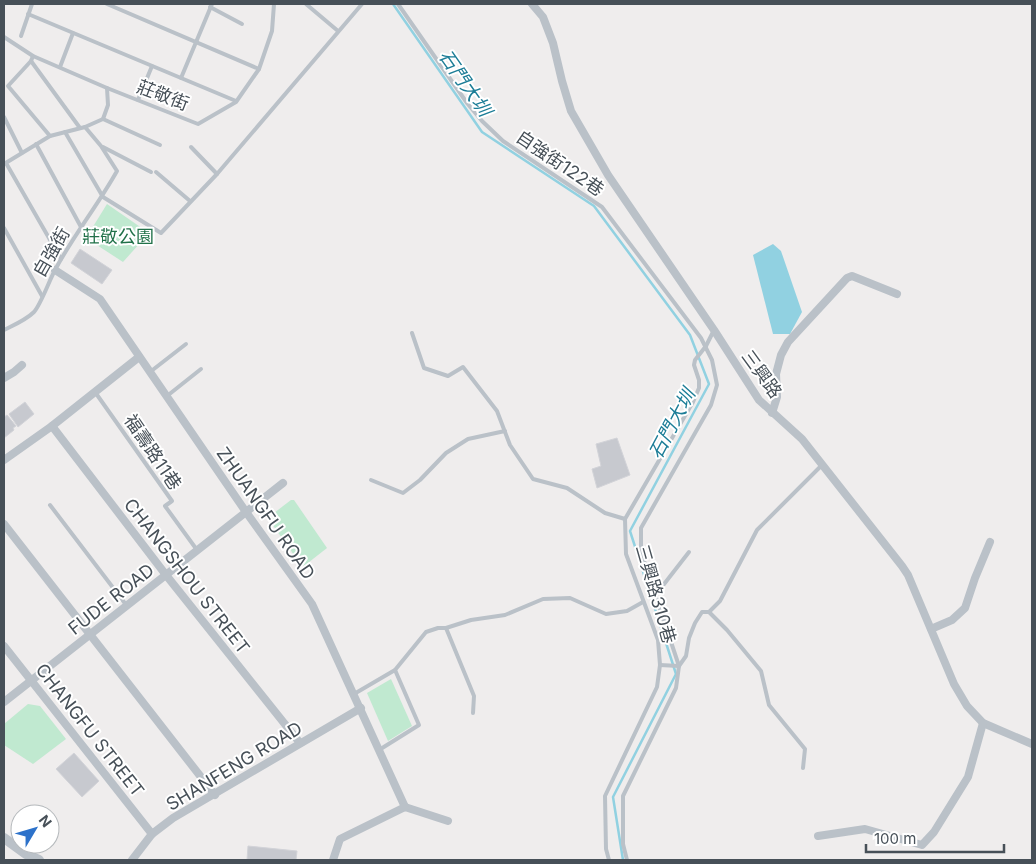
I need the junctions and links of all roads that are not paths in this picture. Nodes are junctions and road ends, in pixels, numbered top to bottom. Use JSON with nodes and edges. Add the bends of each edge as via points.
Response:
{"nodes":[{"id":1,"x":32,"y":4,"type":"edge"},
{"id":2,"x":107,"y":4,"type":"edge"},
{"id":3,"x":274,"y":4,"type":"edge"},
{"id":4,"x":306,"y":4,"type":"edge"},
{"id":5,"x":356,"y":4,"type":"edge"},
{"id":6,"x":362,"y":4,"type":"edge"},
{"id":7,"x":398,"y":4,"type":"edge"},
{"id":8,"x":532,"y":4,"type":"edge"},
{"id":9,"x":211,"y":5,"type":"edge"},
{"id":10,"x":354,"y":12,"type":"junction"},
{"id":11,"x":28,"y":14,"type":"junction"},
{"id":12,"x":242,"y":24,"type":"dead end"},
{"id":13,"x":338,"y":31,"type":"junction"},
{"id":14,"x":73,"y":33,"type":"junction"},
{"id":15,"x":21,"y":36,"type":"dead end"},
{"id":16,"x":4,"y":37,"type":"edge"},
{"id":17,"x":196,"y":40,"type":"junction"},
{"id":18,"x":32,"y":59,"type":"junction"},
{"id":19,"x":152,"y":66,"type":"junction"},
{"id":20,"x":60,"y":67,"type":"junction"},
{"id":21,"x":259,"y":69,"type":"junction"},
{"id":22,"x":181,"y":78,"type":"junction"},
{"id":23,"x":107,"y":88,"type":"junction"},
{"id":24,"x":138,"y":100,"type":"junction"},
{"id":25,"x":236,"y":102,"type":"junction"},
{"id":26,"x":4,"y":117,"type":"edge"},
{"id":27,"x":103,"y":119,"type":"junction"},
{"id":28,"x":83,"y":127,"type":"junction"},
{"id":29,"x":65,"y":132,"type":"junction"},
{"id":30,"x":50,"y":136,"type":"junction"},
{"id":31,"x":36,"y":144,"type":"junction"},
{"id":32,"x":101,"y":146,"type":"junction"},
{"id":33,"x":160,"y":146,"type":"dead end"},
{"id":34,"x":191,"y":147,"type":"dead end"},
{"id":35,"x":22,"y":153,"type":"junction"},
{"id":36,"x":5,"y":163,"type":"edge"},
{"id":37,"x":151,"y":172,"type":"dead end"},
{"id":38,"x":156,"y":172,"type":"dead end"},
{"id":39,"x":217,"y":174,"type":"junction"},
{"id":40,"x":103,"y":197,"type":"junction"},
{"id":41,"x":190,"y":201,"type":"junction"},
{"id":42,"x":81,"y":227,"type":"junction"},
{"id":43,"x":4,"y":228,"type":"edge"},
{"id":44,"x":61,"y":259,"type":"junction"},
{"id":45,"x":55,"y":270,"type":"junction"},
{"id":46,"x":896,"y":294,"type":"dead end"},
{"id":47,"x":42,"y":296,"type":"junction"},
{"id":48,"x":4,"y":330,"type":"edge"},
{"id":49,"x":714,"y":330,"type":"junction"},
{"id":50,"x":412,"y":333,"type":"dead end"},
{"id":51,"x":186,"y":344,"type":"dead end"},
{"id":52,"x":706,"y":347,"type":"junction"},
{"id":53,"x":139,"y":357,"type":"junction"},
{"id":54,"x":22,"y":365,"type":"dead end"},
{"id":55,"x":201,"y":369,"type":"dead end"},
{"id":56,"x":150,"y":372,"type":"junction"},
{"id":57,"x":4,"y":378,"type":"edge"},
{"id":58,"x":95,"y":392,"type":"junction"},
{"id":59,"x":167,"y":396,"type":"junction"},
{"id":60,"x":772,"y":413,"type":"junction"},
{"id":61,"x":52,"y":426,"type":"junction"},
{"id":62,"x":505,"y":431,"type":"junction"},
{"id":63,"x":4,"y":460,"type":"edge"},
{"id":64,"x":822,"y":465,"type":"junction"},
{"id":65,"x":370,"y":480,"type":"dead end"},
{"id":66,"x":283,"y":483,"type":"dead end"},
{"id":67,"x":50,"y":505,"type":"dead end"},
{"id":68,"x":246,"y":512,"type":"junction"},
{"id":69,"x":625,"y":519,"type":"junction"},
{"id":70,"x":4,"y":524,"type":"edge"},
{"id":71,"x":990,"y":542,"type":"dead end"},
{"id":72,"x":197,"y":550,"type":"junction"},
{"id":73,"x":689,"y":552,"type":"dead end"},
{"id":74,"x":166,"y":575,"type":"junction"},
{"id":75,"x":654,"y":591,"type":"junction"},
{"id":76,"x":643,"y":602,"type":"junction"},
{"id":77,"x":127,"y":606,"type":"junction"},
{"id":78,"x":709,"y":612,"type":"junction"},
{"id":79,"x":446,"y":628,"type":"junction"},
{"id":80,"x":931,"y":628,"type":"junction"},
{"id":81,"x":90,"y":635,"type":"junction"},
{"id":82,"x":4,"y":646,"type":"edge"},
{"id":83,"x":662,"y":665,"type":"junction"},
{"id":84,"x":678,"y":666,"type":"junction"},
{"id":85,"x":395,"y":670,"type":"junction"},
{"id":86,"x":32,"y":681,"type":"junction"},
{"id":87,"x":354,"y":694,"type":"junction"},
{"id":88,"x":4,"y":702,"type":"edge"},
{"id":89,"x":361,"y":708,"type":"junction"},
{"id":90,"x":473,"y":713,"type":"dead end"},
{"id":91,"x":983,"y":723,"type":"junction"},
{"id":92,"x":300,"y":743,"type":"junction"},
{"id":93,"x":1032,"y":744,"type":"edge"},
{"id":94,"x":380,"y":750,"type":"junction"},
{"id":95,"x":803,"y":768,"type":"dead end"},
{"id":96,"x":214,"y":795,"type":"junction"},
{"id":97,"x":405,"y":807,"type":"junction"},
{"id":98,"x":448,"y":821,"type":"dead end"},
{"id":99,"x":152,"y":834,"type":"junction"},
{"id":100,"x":818,"y":836,"type":"dead end"},
{"id":101,"x":4,"y":838,"type":"edge"},
{"id":102,"x":40,"y":860,"type":"edge"},
{"id":103,"x":132,"y":860,"type":"edge"},
{"id":104,"x":333,"y":860,"type":"edge"},
{"id":105,"x":609,"y":860,"type":"edge"},
{"id":106,"x":627,"y":860,"type":"edge"}],
"edges":[{"from":1,"to":11,"type":"lane"},
{"from":2,"to":17,"type":"lane"},
{"from":3,"to":21,"type":"lane","name":"莊敬街","via":[[272,32]]},
{"from":4,"to":13,"type":"lane"},
{"from":5,"to":10,"type":"lane"},
{"from":6,"to":10,"type":"lane"},
{"from":7,"to":52,"type":"lane","name":"自強街122巷","via":[[482,121],[503,141],[602,207]]},
{"from":8,"to":49,"type":"street","name":"三興路","via":[[547,26],[571,111],[588,142]]},
{"from":9,"to":12,"type":"lane"},
{"from":9,"to":17,"type":"lane"},
{"from":10,"to":13,"type":"lane"},
{"from":11,"to":14,"type":"lane"},
{"from":11,"to":15,"type":"lane"},
{"from":13,"to":39,"type":"lane"},
{"from":14,"to":19,"type":"lane"},
{"from":14,"to":20,"type":"lane"},
{"from":16,"to":18,"type":"lane"},
{"from":17,"to":21,"type":"lane"},
{"from":17,"to":22,"type":"lane"},
{"from":18,"to":20,"type":"lane","name":"莊敬街"},
{"from":18,"to":28,"type":"lane"},
{"from":18,"to":30,"type":"lane","via":[[8,86]]},
{"from":19,"to":22,"type":"lane"},
{"from":19,"to":24,"type":"lane"},
{"from":20,"to":23,"type":"lane","name":"莊敬街"},
{"from":21,"to":25,"type":"lane","name":"莊敬街"},
{"from":22,"to":25,"type":"lane"},
{"from":23,"to":24,"type":"lane","name":"莊敬街"},
{"from":23,"to":27,"type":"lane","via":[[108,105]]},
{"from":24,"to":25,"type":"lane","name":"莊敬街","via":[[198,124]]},
{"from":26,"to":35,"type":"lane"},
{"from":27,"to":28,"type":"lane"},
{"from":27,"to":33,"type":"lane"},
{"from":28,"to":29,"type":"lane"},
{"from":28,"to":32,"type":"lane"},
{"from":29,"to":30,"type":"lane"},
{"from":29,"to":40,"type":"lane"},
{"from":30,"to":31,"type":"lane"},
{"from":31,"to":35,"type":"lane"},
{"from":31,"to":42,"type":"lane"},
{"from":32,"to":37,"type":"lane"},
{"from":32,"to":40,"type":"lane","name":"自強街","via":[[117,171]]},
{"from":34,"to":39,"type":"lane"},
{"from":35,"to":36,"type":"lane"},
{"from":36,"to":44,"type":"lane"},
{"from":38,"to":41,"type":"lane"},
{"from":39,"to":41,"type":"lane"},
{"from":40,"to":41,"type":"lane","via":[[161,233]]},
{"from":40,"to":42,"type":"lane","name":"自強街"},
{"from":42,"to":44,"type":"lane","name":"自強街"},
{"from":43,"to":47,"type":"lane"},
{"from":44,"to":45,"type":"lane","name":"自強街"},
{"from":45,"to":47,"type":"lane","name":"自強街"},
{"from":45,"to":53,"type":"street","name":"ZHUANGFU ROAD","via":[[100,299]]},
{"from":46,"to":60,"type":"street","via":[[852,276],[847,278],[788,342],[776,374],[777,397]]},
{"from":47,"to":48,"type":"lane","name":"自強街","via":[[35,311]]},
{"from":49,"to":52,"type":"lane"},
{"from":49,"to":60,"type":"street","name":"三興路","via":[[759,400]]},
{"from":50,"to":62,"type":"lane","via":[[424,368],[448,376],[463,367],[497,411]]},
{"from":51,"to":56,"type":"lane"},
{"from":52,"to":69,"type":"lane","via":[[694,365],[699,388],[693,402]]},
{"from":52,"to":75,"type":"lane","name":"三興路310巷","via":[[717,386],[711,405],[641,528],[641,552]]},
{"from":53,"to":56,"type":"street","name":"ZHUANGFU ROAD"},
{"from":53,"to":58,"type":"street"},
{"from":54,"to":57,"type":"street"},
{"from":55,"to":59,"type":"lane"},
{"from":56,"to":59,"type":"street","name":"ZHUANGFU ROAD"},
{"from":58,"to":61,"type":"street"},
{"from":58,"to":72,"type":"lane","name":"福壽路11巷","via":[[172,500],[164,506]]},
{"from":59,"to":68,"type":"street","name":"ZHUANGFU ROAD"},
{"from":60,"to":64,"type":"street","name":"三興路","via":[[802,439]]},
{"from":61,"to":63,"type":"street"},
{"from":61,"to":74,"type":"street","name":"CHANGSHOU STREET"},
{"from":62,"to":65,"type":"lane","via":[[468,439],[453,448],[402,493]]},
{"from":62,"to":69,"type":"lane","via":[[510,445],[533,479],[567,488],[605,514]]},
{"from":64,"to":78,"type":"lane","via":[[757,530],[720,602]]},
{"from":64,"to":80,"type":"street","name":"三興路","via":[[902,566]]},
{"from":66,"to":68,"type":"street","name":"FUDE ROAD"},
{"from":67,"to":77,"type":"lane"},
{"from":68,"to":72,"type":"street","name":"FUDE ROAD"},
{"from":68,"to":87,"type":"street","name":"ZHUANGFU ROAD","via":[[312,604]]},
{"from":69,"to":76,"type":"lane","name":"三興路310巷","via":[[626,554]]},
{"from":70,"to":81,"type":"street"},
{"from":71,"to":80,"type":"street","via":[[966,608],[952,620]]},
{"from":72,"to":74,"type":"street","name":"FUDE ROAD"},
{"from":73,"to":75,"type":"lane","via":[[661,588]]},
{"from":74,"to":77,"type":"street","name":"FUDE ROAD"},
{"from":74,"to":92,"type":"street","name":"CHANGSHOU STREET"},
{"from":75,"to":84,"type":"lane","name":"三興路310巷"},
{"from":76,"to":79,"type":"lane","via":[[627,611],[606,614],[570,598],[543,599],[505,615]]},
{"from":76,"to":83,"type":"lane","name":"三興路310巷","via":[[658,640]]},
{"from":77,"to":81,"type":"street","name":"FUDE ROAD"},
{"from":78,"to":84,"type":"lane","via":[[702,612],[694,623],[686,656]]},
{"from":78,"to":95,"type":"lane","via":[[761,671],[769,705],[804,749]]},
{"from":79,"to":85,"type":"lane","via":[[426,632]]},
{"from":79,"to":90,"type":"lane","via":[[474,696]]},
{"from":80,"to":91,"type":"street","name":"三興路","via":[[961,697]]},
{"from":81,"to":86,"type":"street","name":"FUDE ROAD"},
{"from":81,"to":96,"type":"street"},
{"from":82,"to":86,"type":"street","name":"CHANGFU STREET"},
{"from":83,"to":84,"type":"lane"},
{"from":83,"to":105,"type":"lane","name":"三興路310巷","via":[[657,687],[605,796]]},
{"from":84,"to":106,"type":"lane","name":"三興路310巷","via":[[676,688],[623,796],[623,844]]},
{"from":85,"to":87,"type":"lane"},
{"from":85,"to":94,"type":"lane","via":[[420,724]]},
{"from":86,"to":88,"type":"street","name":"FUDE ROAD"},
{"from":86,"to":99,"type":"street","name":"CHANGFU STREET"},
{"from":87,"to":89,"type":"street","name":"ZHUANGFU ROAD"},
{"from":89,"to":92,"type":"street","name":"SHANFENG ROAD"},
{"from":89,"to":94,"type":"street","name":"ZHUANGFU ROAD"},
{"from":91,"to":93,"type":"street","name":"三興路"},
{"from":91,"to":100,"type":"street","via":[[968,777],[922,846],[865,829]]},
{"from":92,"to":96,"type":"street","name":"SHANFENG ROAD"},
{"from":94,"to":97,"type":"street","name":"ZHUANGFU ROAD"},
{"from":96,"to":99,"type":"street","name":"SHANFENG ROAD"},
{"from":97,"to":98,"type":"street"},
{"from":97,"to":104,"type":"street","via":[[340,839]]},
{"from":99,"to":103,"type":"street","name":"SHANFENG ROAD"},
{"from":101,"to":102,"type":"street"}]}
